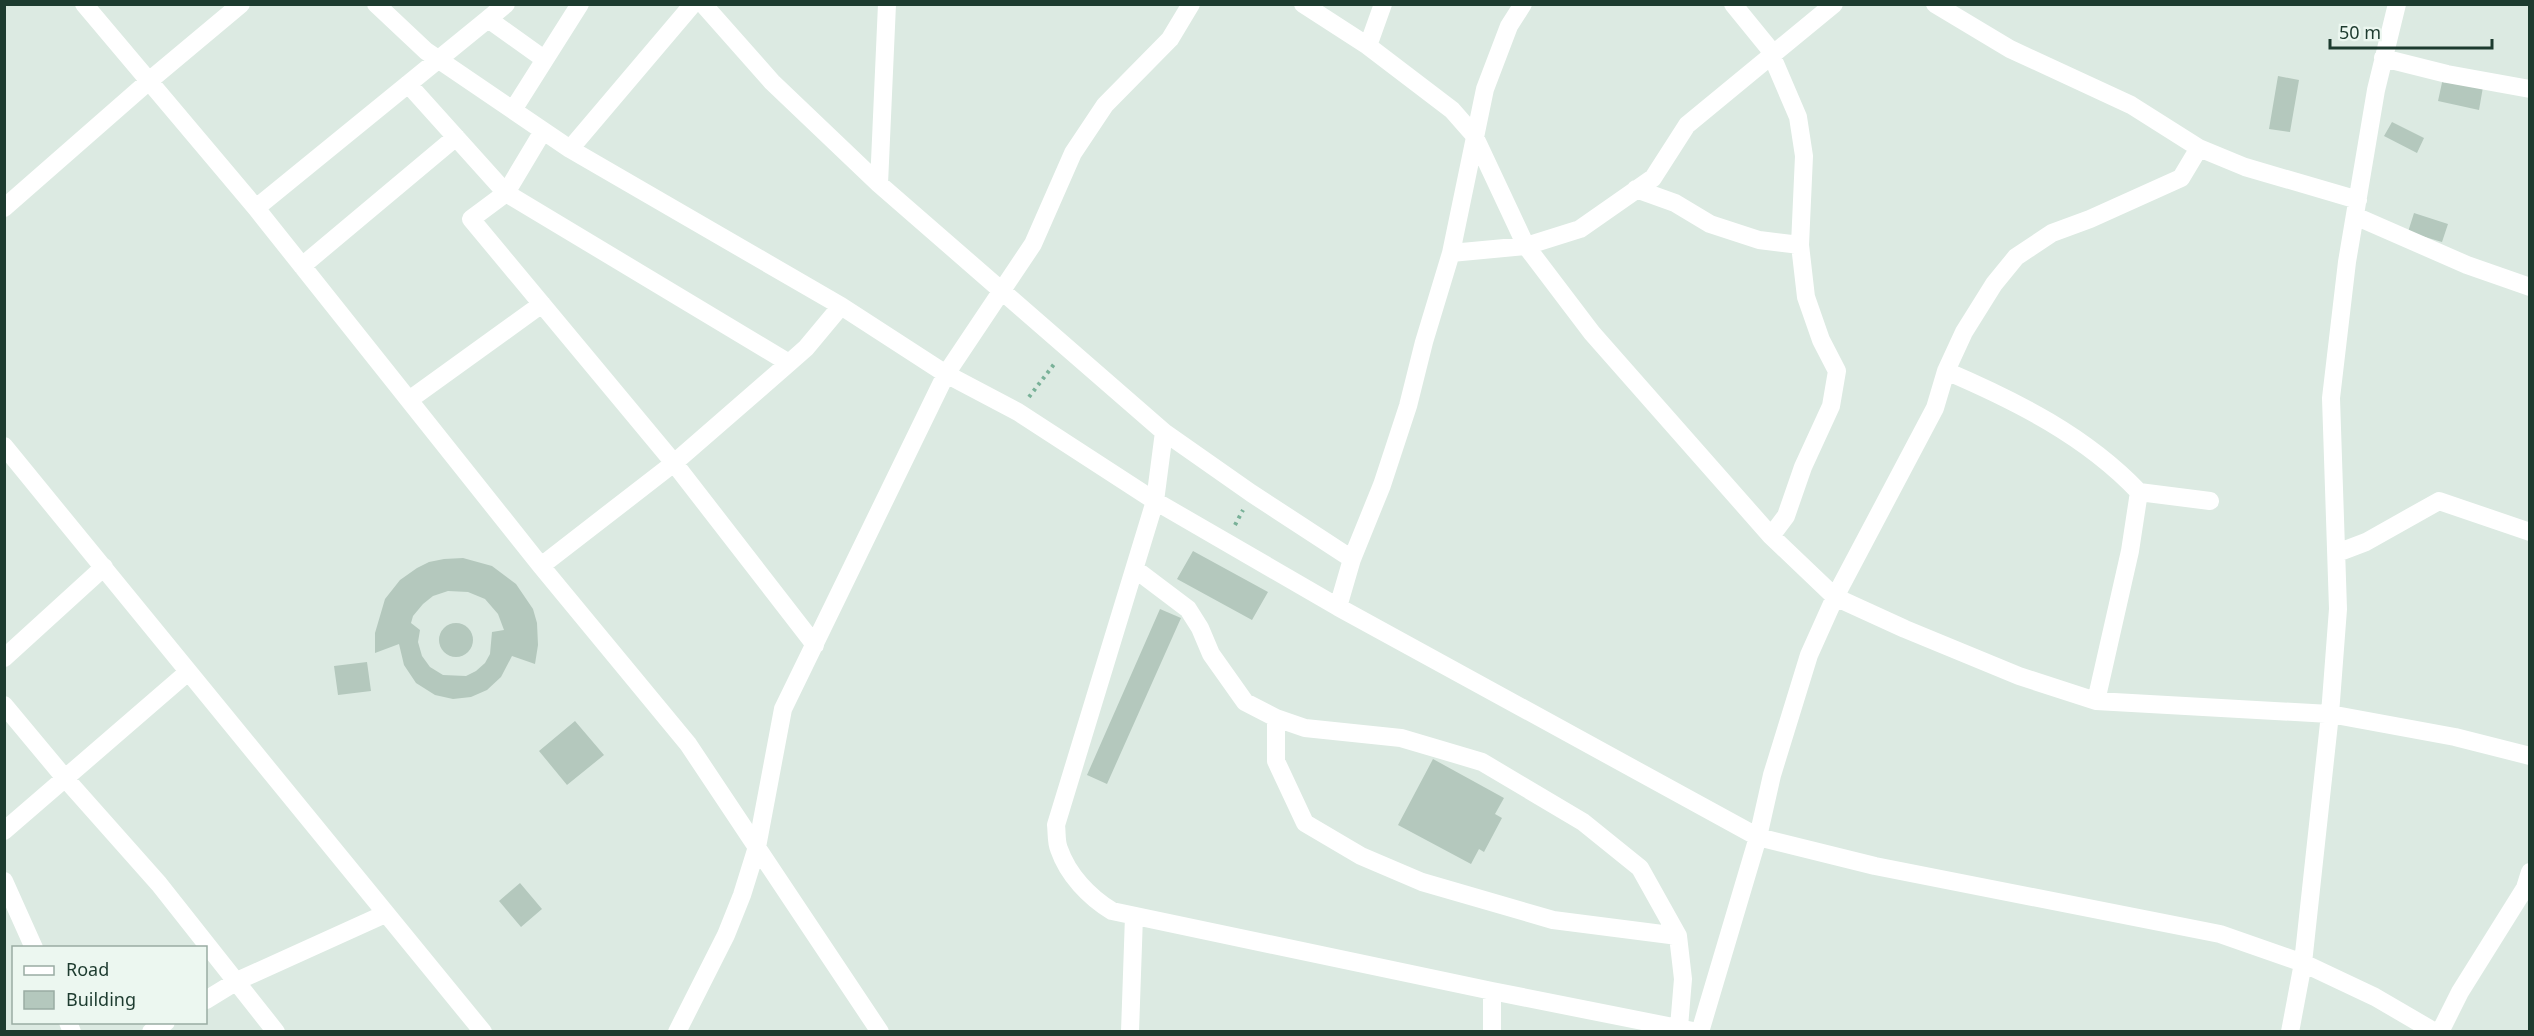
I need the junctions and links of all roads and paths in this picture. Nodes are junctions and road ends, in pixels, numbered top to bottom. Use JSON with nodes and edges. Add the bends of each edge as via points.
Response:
{"nodes":[{"id":1,"x":84,"y":4,"type":"edge"},
{"id":2,"x":241,"y":4,"type":"edge"},
{"id":3,"x":376,"y":4,"type":"edge"},
{"id":4,"x":506,"y":4,"type":"edge"},
{"id":5,"x":580,"y":4,"type":"edge"},
{"id":6,"x":693,"y":4,"type":"edge"},
{"id":7,"x":703,"y":4,"type":"edge"},
{"id":8,"x":887,"y":4,"type":"edge"},
{"id":9,"x":1191,"y":4,"type":"edge"},
{"id":10,"x":1304,"y":4,"type":"edge"},
{"id":11,"x":1383,"y":4,"type":"edge"},
{"id":12,"x":1523,"y":4,"type":"edge"},
{"id":13,"x":1733,"y":4,"type":"edge"},
{"id":14,"x":1834,"y":4,"type":"edge"},
{"id":15,"x":1935,"y":4,"type":"edge"},
{"id":16,"x":2397,"y":4,"type":"edge"},
{"id":17,"x":1954,"y":10,"type":"edge"},
{"id":18,"x":488,"y":19,"type":"junction"},
{"id":19,"x":1368,"y":46,"type":"junction"},
{"id":20,"x":1773,"y":56,"type":"junction"},
{"id":21,"x":2383,"y":58,"type":"junction"},
{"id":22,"x":438,"y":59,"type":"junction"},
{"id":23,"x":544,"y":59,"type":"junction"},
{"id":24,"x":149,"y":81,"type":"junction"},
{"id":25,"x":408,"y":84,"type":"junction"},
{"id":26,"x":2529,"y":89,"type":"edge"},
{"id":27,"x":513,"y":110,"type":"junction"},
{"id":28,"x":543,"y":131,"type":"junction"},
{"id":29,"x":1474,"y":135,"type":"junction"},
{"id":30,"x":456,"y":137,"type":"junction"},
{"id":31,"x":2199,"y":148,"type":"junction"},
{"id":32,"x":570,"y":149,"type":"junction"},
{"id":33,"x":879,"y":184,"type":"junction"},
{"id":34,"x":1636,"y":189,"type":"junction"},
{"id":35,"x":506,"y":194,"type":"junction"},
{"id":36,"x":4,"y":208,"type":"edge"},
{"id":37,"x":256,"y":208,"type":"junction"},
{"id":38,"x":2356,"y":208,"type":"junction"},
{"id":39,"x":1800,"y":245,"type":"junction"},
{"id":40,"x":1526,"y":246,"type":"junction"},
{"id":41,"x":1451,"y":253,"type":"junction"},
{"id":42,"x":302,"y":266,"type":"junction"},
{"id":43,"x":2529,"y":287,"type":"edge"},
{"id":44,"x":1003,"y":292,"type":"junction"},
{"id":45,"x":542,"y":304,"type":"junction"},
{"id":46,"x":841,"y":306,"type":"junction"},
{"id":47,"x":1066,"y":348,"type":"junction"},
{"id":48,"x":789,"y":363,"type":"junction"},
{"id":49,"x":1946,"y":372,"type":"junction"},
{"id":50,"x":946,"y":374,"type":"junction"},
{"id":51,"x":409,"y":400,"type":"junction"},
{"id":52,"x":1018,"y":412,"type":"junction"},
{"id":53,"x":1164,"y":432,"type":"junction"},
{"id":54,"x":4,"y":446,"type":"edge"},
{"id":55,"x":674,"y":463,"type":"junction"},
{"id":56,"x":2139,"y":492,"type":"junction"},
{"id":57,"x":1251,"y":494,"type":"junction"},
{"id":58,"x":1155,"y":501,"type":"junction"},
{"id":59,"x":2210,"y":501,"type":"dead end"},
{"id":60,"x":2529,"y":532,"type":"edge"},
{"id":61,"x":1771,"y":536,"type":"junction"},
{"id":62,"x":1227,"y":541,"type":"junction"},
{"id":63,"x":2337,"y":553,"type":"junction"},
{"id":64,"x":1352,"y":559,"type":"junction"},
{"id":65,"x":541,"y":566,"type":"junction"},
{"id":66,"x":104,"y":567,"type":"junction"},
{"id":67,"x":1134,"y":569,"type":"junction"},
{"id":68,"x":1835,"y":597,"type":"junction"},
{"id":69,"x":1338,"y":607,"type":"junction"},
{"id":70,"x":815,"y":645,"type":"junction"},
{"id":71,"x":4,"y":658,"type":"edge"},
{"id":72,"x":188,"y":672,"type":"junction"},
{"id":73,"x":2096,"y":701,"type":"junction"},
{"id":74,"x":4,"y":705,"type":"edge"},
{"id":75,"x":2330,"y":714,"type":"junction"},
{"id":76,"x":1276,"y":718,"type":"junction"},
{"id":77,"x":2529,"y":756,"type":"edge"},
{"id":78,"x":64,"y":777,"type":"junction"},
{"id":79,"x":4,"y":831,"type":"edge"},
{"id":80,"x":1758,"y":837,"type":"junction"},
{"id":81,"x":757,"y":847,"type":"junction"},
{"id":82,"x":2529,"y":872,"type":"edge"},
{"id":83,"x":4,"y":881,"type":"edge"},
{"id":84,"x":386,"y":914,"type":"junction"},
{"id":85,"x":1134,"y":916,"type":"junction"},
{"id":86,"x":1678,"y":936,"type":"junction"},
{"id":87,"x":33,"y":946,"type":"edge"},
{"id":88,"x":2303,"y":963,"type":"junction"},
{"id":89,"x":237,"y":981,"type":"junction"},
{"id":90,"x":1492,"y":991,"type":"junction"},
{"id":91,"x":207,"y":999,"type":"edge"},
{"id":92,"x":1615,"y":1023,"type":"edge"},
{"id":93,"x":164,"y":1024,"type":"edge"},
{"id":94,"x":1679,"y":1027,"type":"junction"},
{"id":95,"x":151,"y":1032,"type":"edge"},
{"id":96,"x":276,"y":1032,"type":"edge"},
{"id":97,"x":483,"y":1032,"type":"edge"},
{"id":98,"x":677,"y":1032,"type":"edge"},
{"id":99,"x":880,"y":1032,"type":"edge"},
{"id":100,"x":1130,"y":1032,"type":"edge"},
{"id":101,"x":1492,"y":1032,"type":"edge"},
{"id":102,"x":1699,"y":1032,"type":"edge"},
{"id":103,"x":2290,"y":1032,"type":"edge"},
{"id":104,"x":2435,"y":1032,"type":"edge"},
{"id":105,"x":2440,"y":1032,"type":"edge"}],
"edges":[{"from":1,"to":24,"type":"street"},
{"from":2,"to":24,"type":"street"},
{"from":3,"to":22,"type":"street"},
{"from":4,"to":18,"type":"street"},
{"from":5,"to":23,"type":"street"},
{"from":6,"to":32,"type":"street"},
{"from":7,"to":33,"type":"street","via":[[772,82]]},
{"from":8,"to":33,"type":"street"},
{"from":9,"to":44,"type":"street","via":[[1170,39],[1105,105],[1073,153],[1033,244]]},
{"from":10,"to":19,"type":"street"},
{"from":11,"to":19,"type":"street"},
{"from":12,"to":29,"type":"street","via":[[1509,26],[1485,89]]},
{"from":13,"to":20,"type":"street"},
{"from":14,"to":20,"type":"street"},
{"from":15,"to":17,"type":"street"},
{"from":16,"to":21,"type":"street"},
{"from":17,"to":31,"type":"street","via":[[2010,49],[2131,105]]},
{"from":18,"to":22,"type":"street"},
{"from":18,"to":23,"type":"street"},
{"from":19,"to":29,"type":"street","via":[[1452,110]]},
{"from":20,"to":34,"type":"street","via":[[1687,125],[1653,178]]},
{"from":20,"to":39,"type":"street","via":[[1798,117],[1804,156]]},
{"from":21,"to":26,"type":"street"},
{"from":21,"to":38,"type":"street"},
{"from":22,"to":25,"type":"street"},
{"from":22,"to":27,"type":"street"},
{"from":23,"to":27,"type":"street"},
{"from":24,"to":36,"type":"street"},
{"from":24,"to":37,"type":"street"},
{"from":25,"to":30,"type":"street"},
{"from":25,"to":37,"type":"street"},
{"from":27,"to":28,"type":"street"},
{"from":28,"to":32,"type":"street"},
{"from":28,"to":35,"type":"street"},
{"from":29,"to":40,"type":"street"},
{"from":29,"to":41,"type":"street"},
{"from":30,"to":35,"type":"street"},
{"from":30,"to":42,"type":"street"},
{"from":31,"to":38,"type":"street"},
{"from":31,"to":49,"type":"street","via":[[2181,178],[2052,233],[2016,257],[1964,332]]},
{"from":32,"to":46,"type":"street"},
{"from":33,"to":44,"type":"street"},
{"from":34,"to":39,"type":"street","via":[[1675,203],[1710,224],[1760,240]]},
{"from":34,"to":40,"type":"street","via":[[1580,229]]},
{"from":35,"to":45,"type":"street","via":[[471,219]]},
{"from":35,"to":48,"type":"street"},
{"from":37,"to":42,"type":"street"},
{"from":38,"to":43,"type":"street","via":[[2467,265]]},
{"from":38,"to":63,"type":"street","via":[[2331,398]]},
{"from":39,"to":61,"type":"street","via":[[1806,297],[1837,371],[1831,406],[1786,516]]},
{"from":40,"to":41,"type":"street"},
{"from":40,"to":61,"type":"street","via":[[1592,333]]},
{"from":41,"to":64,"type":"street","via":[[1404,418]]},
{"from":42,"to":51,"type":"street"},
{"from":44,"to":47,"type":"street"},
{"from":44,"to":50,"type":"street"},
{"from":45,"to":51,"type":"street"},
{"from":45,"to":55,"type":"street"},
{"from":46,"to":48,"type":"street"},
{"from":46,"to":50,"type":"street"},
{"from":47,"to":52,"type":"path"},
{"from":47,"to":53,"type":"street"},
{"from":48,"to":55,"type":"street"},
{"from":49,"to":56,"type":"street","via":[[2082,441]]},
{"from":49,"to":68,"type":"street","via":[[1935,408]]},
{"from":50,"to":52,"type":"street"},
{"from":50,"to":70,"type":"street"},
{"from":51,"to":65,"type":"street"},
{"from":52,"to":58,"type":"street"},
{"from":53,"to":57,"type":"street"},
{"from":53,"to":58,"type":"street"},
{"from":54,"to":66,"type":"street"},
{"from":55,"to":65,"type":"street"},
{"from":55,"to":70,"type":"street"},
{"from":56,"to":59,"type":"street"},
{"from":56,"to":73,"type":"street","via":[[2130,551]]},
{"from":57,"to":62,"type":"path"},
{"from":57,"to":64,"type":"street"},
{"from":58,"to":62,"type":"street"},
{"from":58,"to":67,"type":"street"},
{"from":60,"to":63,"type":"street","via":[[2439,501],[2366,542]]},
{"from":61,"to":68,"type":"street"},
{"from":62,"to":69,"type":"street"},
{"from":63,"to":75,"type":"street","via":[[2338,609]]},
{"from":64,"to":69,"type":"street"},
{"from":65,"to":81,"type":"street","via":[[688,744]]},
{"from":66,"to":71,"type":"street"},
{"from":66,"to":72,"type":"street"},
{"from":67,"to":76,"type":"street","via":[[1188,609],[1211,654],[1245,702]]},
{"from":67,"to":85,"type":"street","via":[[1056,825],[1058,847],[1069,870],[1084,888],[1112,911]]},
{"from":68,"to":73,"type":"street","via":[[2019,676]]},
{"from":68,"to":80,"type":"street","via":[[1809,655],[1772,775]]},
{"from":69,"to":80,"type":"street"},
{"from":70,"to":81,"type":"street","via":[[783,709]]},
{"from":72,"to":78,"type":"street"},
{"from":72,"to":84,"type":"street"},
{"from":73,"to":75,"type":"street"},
{"from":74,"to":78,"type":"street"},
{"from":75,"to":77,"type":"street","via":[[2455,737]]},
{"from":75,"to":88,"type":"street"},
{"from":76,"to":86,"type":"street","via":[[1305,728],[1401,738],[1482,762],[1583,822],[1641,868]]},
{"from":76,"to":86,"type":"street","via":[[1276,761],[1305,823],[1361,856],[1422,882],[1553,920]]},
{"from":78,"to":79,"type":"street"},
{"from":78,"to":89,"type":"street","via":[[159,884]]},
{"from":80,"to":88,"type":"street","via":[[1875,866],[2220,934]]},
{"from":80,"to":102,"type":"street"},
{"from":81,"to":98,"type":"street","via":[[726,935]]},
{"from":81,"to":99,"type":"street"},
{"from":82,"to":105,"type":"street","via":[[2525,888],[2460,992]]},
{"from":83,"to":87,"type":"street"},
{"from":84,"to":89,"type":"street"},
{"from":84,"to":97,"type":"street"},
{"from":85,"to":90,"type":"street"},
{"from":85,"to":100,"type":"street"},
{"from":86,"to":94,"type":"street","via":[[1683,979]]},
{"from":88,"to":103,"type":"street"},
{"from":88,"to":104,"type":"street","via":[[2375,997]]},
{"from":89,"to":91,"type":"street"},
{"from":89,"to":96,"type":"street"},
{"from":90,"to":92,"type":"street"},
{"from":90,"to":101,"type":"street"},
{"from":92,"to":94,"type":"street"},
{"from":93,"to":95,"type":"street"},
{"from":94,"to":102,"type":"street"}]}
